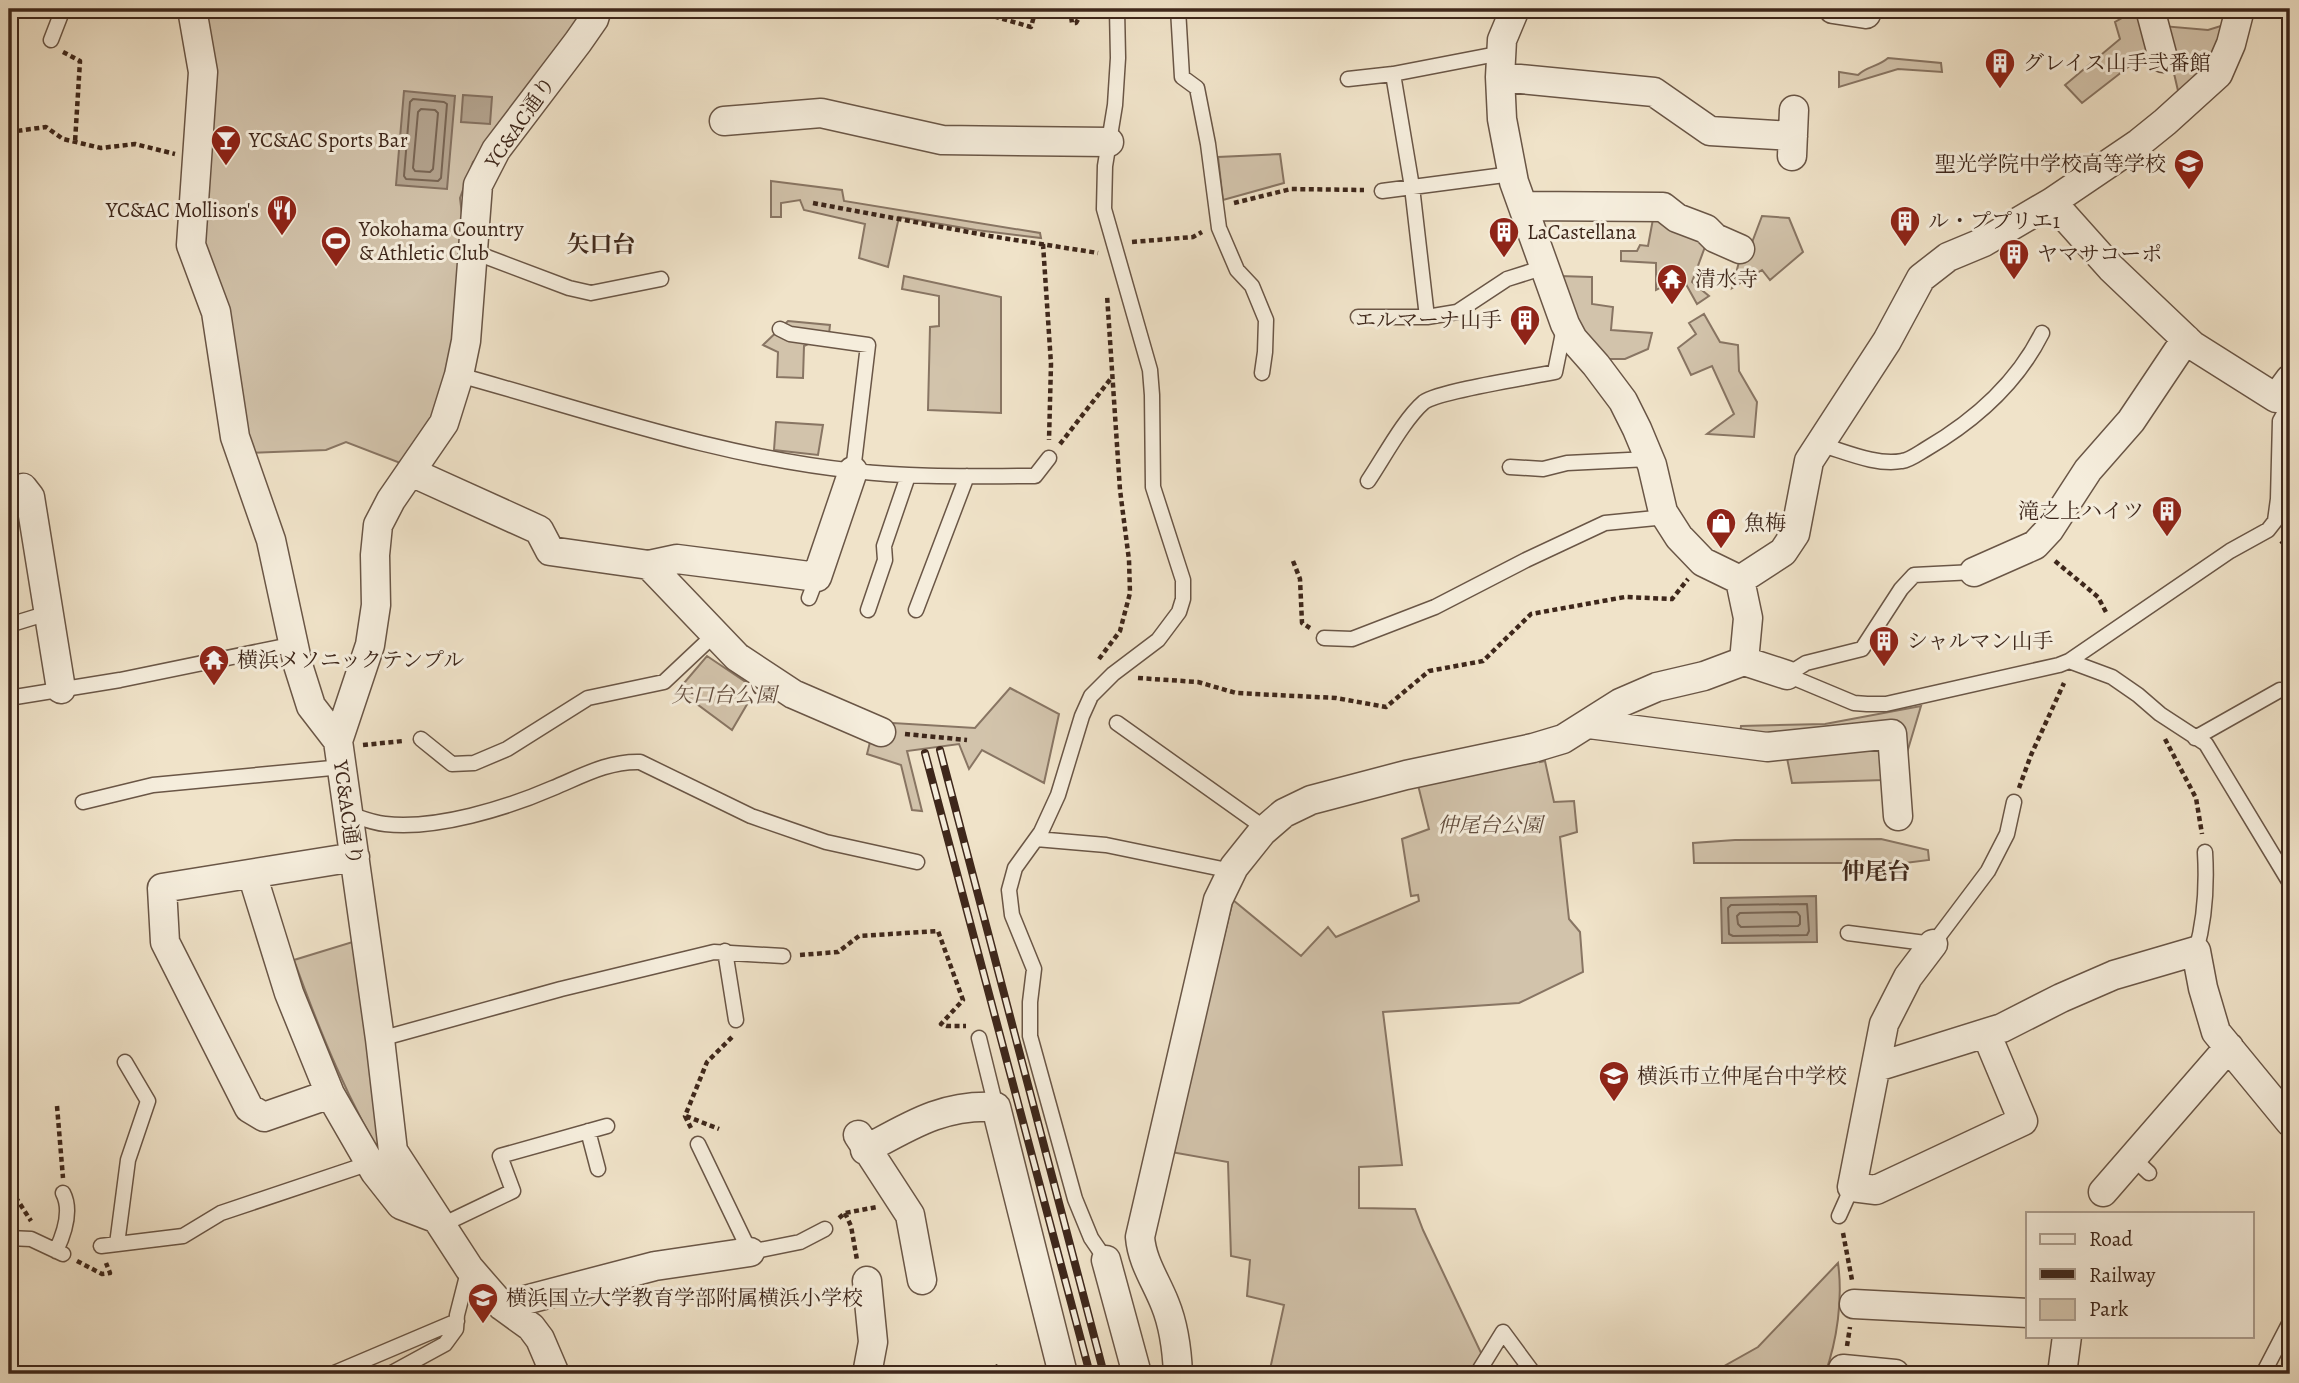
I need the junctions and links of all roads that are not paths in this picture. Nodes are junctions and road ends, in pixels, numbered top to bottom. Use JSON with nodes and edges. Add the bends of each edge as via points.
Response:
{"nodes":[{"id":1,"x":63,"y":9,"type":"edge"},
{"id":2,"x":192,"y":9,"type":"edge"},
{"id":3,"x":597,"y":9,"type":"edge"},
{"id":4,"x":1117,"y":9,"type":"edge"},
{"id":5,"x":1178,"y":9,"type":"edge"},
{"id":6,"x":1515,"y":9,"type":"edge"},
{"id":7,"x":1833,"y":9,"type":"edge"},
{"id":8,"x":2150,"y":9,"type":"edge"},
{"id":9,"x":2240,"y":9,"type":"edge"},
{"id":10,"x":1866,"y":14,"type":"dead end"},
{"id":11,"x":51,"y":40,"type":"road end"},
{"id":12,"x":2163,"y":58,"type":"dead end"},
{"id":13,"x":1501,"y":65,"type":"junction"},
{"id":14,"x":1393,"y":74,"type":"junction"},
{"id":15,"x":1348,"y":79,"type":"dead end"},
{"id":16,"x":724,"y":121,"type":"dead end"},
{"id":17,"x":1793,"y":134,"type":"dead end"},
{"id":18,"x":1109,"y":142,"type":"junction"},
{"id":19,"x":1512,"y":174,"type":"junction"},
{"id":20,"x":1412,"y":187,"type":"junction"},
{"id":21,"x":1382,"y":191,"type":"road end"},
{"id":22,"x":2052,"y":202,"type":"junction"},
{"id":23,"x":1523,"y":206,"type":"junction"},
{"id":24,"x":1740,"y":249,"type":"dead end"},
{"id":25,"x":471,"y":251,"type":"junction"},
{"id":26,"x":1545,"y":267,"type":"junction"},
{"id":27,"x":661,"y":279,"type":"dead end"},
{"id":28,"x":1358,"y":317,"type":"dead end"},
{"id":29,"x":1427,"y":317,"type":"junction"},
{"id":30,"x":1565,"y":324,"type":"junction"},
{"id":31,"x":780,"y":329,"type":"dead end"},
{"id":32,"x":2042,"y":333,"type":"dead end"},
{"id":33,"x":2186,"y":339,"type":"junction"},
{"id":34,"x":1262,"y":373,"type":"dead end"},
{"id":35,"x":460,"y":374,"type":"junction"},
{"id":36,"x":2290,"y":379,"type":"edge"},
{"id":37,"x":2290,"y":403,"type":"edge"},
{"id":38,"x":1819,"y":444,"type":"junction"},
{"id":39,"x":1049,"y":458,"type":"road end"},
{"id":40,"x":1650,"y":459,"type":"junction"},
{"id":41,"x":1510,"y":467,"type":"dead end"},
{"id":42,"x":853,"y":471,"type":"junction"},
{"id":43,"x":411,"y":472,"type":"junction"},
{"id":44,"x":967,"y":475,"type":"junction"},
{"id":45,"x":908,"y":476,"type":"junction"},
{"id":46,"x":1368,"y":481,"type":"dead end"},
{"id":47,"x":9,"y":492,"type":"edge"},
{"id":48,"x":1666,"y":517,"type":"junction"},
{"id":49,"x":649,"y":565,"type":"junction"},
{"id":50,"x":1974,"y":572,"type":"joint"},
{"id":51,"x":1740,"y":580,"type":"junction"},
{"id":52,"x":868,"y":610,"type":"dead end"},
{"id":53,"x":916,"y":610,"type":"dead end"},
{"id":54,"x":48,"y":613,"type":"junction"},
{"id":55,"x":9,"y":625,"type":"edge"},
{"id":56,"x":715,"y":634,"type":"junction"},
{"id":57,"x":1320,"y":635,"type":"road end"},
{"id":58,"x":295,"y":644,"type":"junction"},
{"id":59,"x":1744,"y":661,"type":"junction"},
{"id":60,"x":2069,"y":661,"type":"junction"},
{"id":61,"x":1787,"y":675,"type":"junction"},
{"id":62,"x":61,"y":690,"type":"junction"},
{"id":63,"x":2280,"y":690,"type":"dead end"},
{"id":64,"x":9,"y":698,"type":"edge"},
{"id":65,"x":1117,"y":723,"type":"dead end"},
{"id":66,"x":1588,"y":724,"type":"junction"},
{"id":67,"x":881,"y":732,"type":"road end"},
{"id":68,"x":2195,"y":738,"type":"junction"},
{"id":69,"x":421,"y":739,"type":"road end"},
{"id":70,"x":340,"y":752,"type":"junction"},
{"id":71,"x":83,"y":802,"type":"dead end"},
{"id":72,"x":2014,"y":802,"type":"road end"},
{"id":73,"x":349,"y":814,"type":"junction"},
{"id":74,"x":1898,"y":816,"type":"dead end"},
{"id":75,"x":1266,"y":829,"type":"junction"},
{"id":76,"x":1036,"y":839,"type":"junction"},
{"id":77,"x":2205,"y":852,"type":"road end"},
{"id":78,"x":355,"y":857,"type":"junction"},
{"id":79,"x":917,"y":862,"type":"dead end"},
{"id":80,"x":1231,"y":871,"type":"junction"},
{"id":81,"x":252,"y":874,"type":"junction"},
{"id":82,"x":2290,"y":883,"type":"edge"},
{"id":83,"x":1848,"y":933,"type":"dead end"},
{"id":84,"x":1933,"y":944,"type":"junction"},
{"id":85,"x":725,"y":951,"type":"junction"},
{"id":86,"x":2196,"y":951,"type":"junction"},
{"id":87,"x":783,"y":956,"type":"road end"},
{"id":88,"x":736,"y":1020,"type":"dead end"},
{"id":89,"x":1986,"y":1033,"type":"junction"},
{"id":90,"x":979,"y":1038,"type":"road end"},
{"id":91,"x":380,"y":1039,"type":"junction"},
{"id":92,"x":2229,"y":1047,"type":"junction"},
{"id":93,"x":125,"y":1062,"type":"dead end"},
{"id":94,"x":1877,"y":1067,"type":"junction"},
{"id":95,"x":330,"y":1094,"type":"junction"},
{"id":96,"x":996,"y":1107,"type":"junction"},
{"id":97,"x":2290,"y":1122,"type":"edge"},
{"id":98,"x":607,"y":1125,"type":"dead end"},
{"id":99,"x":588,"y":1131,"type":"junction"},
{"id":100,"x":698,"y":1144,"type":"road end"},
{"id":101,"x":370,"y":1163,"type":"junction"},
{"id":102,"x":598,"y":1169,"type":"dead end"},
{"id":103,"x":1852,"y":1188,"type":"junction"},
{"id":104,"x":2103,"y":1192,"type":"dead end"},
{"id":105,"x":63,"y":1193,"type":"dead end"},
{"id":106,"x":1839,"y":1216,"type":"dead end"},
{"id":107,"x":438,"y":1222,"type":"junction"},
{"id":108,"x":825,"y":1229,"type":"road end"},
{"id":109,"x":9,"y":1238,"type":"edge"},
{"id":110,"x":117,"y":1244,"type":"junction"},
{"id":111,"x":101,"y":1246,"type":"dead end"},
{"id":112,"x":750,"y":1252,"type":"junction"},
{"id":113,"x":1106,"y":1260,"type":"joint"},
{"id":114,"x":469,"y":1268,"type":"junction"},
{"id":115,"x":922,"y":1280,"type":"dead end"},
{"id":116,"x":867,"y":1281,"type":"road end"},
{"id":117,"x":1854,"y":1304,"type":"dead end"},
{"id":118,"x":502,"y":1306,"type":"junction"},
{"id":119,"x":2026,"y":1313,"type":"edge"},
{"id":120,"x":457,"y":1321,"type":"junction"},
{"id":121,"x":2290,"y":1322,"type":"edge"},
{"id":122,"x":2067,"y":1338,"type":"edge"},
{"id":123,"x":1844,"y":1363,"type":"edge"},
{"id":124,"x":332,"y":1374,"type":"edge"},
{"id":125,"x":390,"y":1374,"type":"edge"},
{"id":126,"x":555,"y":1374,"type":"edge"},
{"id":127,"x":867,"y":1374,"type":"edge"},
{"id":128,"x":1063,"y":1374,"type":"edge"},
{"id":129,"x":1137,"y":1374,"type":"edge"},
{"id":130,"x":1178,"y":1374,"type":"edge"},
{"id":131,"x":1477,"y":1374,"type":"edge"},
{"id":132,"x":1534,"y":1374,"type":"edge"},
{"id":133,"x":1895,"y":1374,"type":"edge"},
{"id":134,"x":2062,"y":1374,"type":"edge"},
{"id":135,"x":2263,"y":1374,"type":"edge"}],
"edges":[{"from":1,"to":11,"type":"lane"},
{"from":2,"to":58,"type":"street","via":[[203,72],[191,245],[216,312],[235,437],[271,540]]},
{"from":3,"to":25,"type":"street","name":"YC&AC通り","via":[[578,42],[496,150],[478,185]]},
{"from":4,"to":18,"type":"lane","via":[[1118,58]]},
{"from":5,"to":34,"type":"lane","via":[[1182,77],[1197,89],[1219,224],[1237,270],[1252,286],[1266,320]]},
{"from":6,"to":13,"type":"street","via":[[1502,40]]},
{"from":7,"to":10,"type":"street"},
{"from":8,"to":12,"type":"street"},
{"from":9,"to":22,"type":"street","via":[[2218,74],[2139,143]]},
{"from":13,"to":14,"type":"lane"},
{"from":13,"to":17,"type":"street","via":[[1654,92],[1710,131]]},
{"from":13,"to":19,"type":"street","via":[[1502,119]]},
{"from":14,"to":15,"type":"lane"},
{"from":14,"to":20,"type":"lane"},
{"from":16,"to":18,"type":"street","via":[[821,113],[942,140]]},
{"from":18,"to":76,"type":"lane","via":[[1104,209],[1109,248],[1150,370],[1153,487],[1183,580],[1183,599],[1158,640],[1091,696],[1058,795]]},
{"from":19,"to":20,"type":"lane"},
{"from":19,"to":23,"type":"street"},
{"from":20,"to":21,"type":"lane"},
{"from":20,"to":29,"type":"lane"},
{"from":22,"to":33,"type":"street","via":[[2111,268]]},
{"from":22,"to":38,"type":"street","via":[[1984,243],[1948,257],[1921,278],[1887,341]]},
{"from":23,"to":24,"type":"street","via":[[1663,207]]},
{"from":23,"to":26,"type":"street"},
{"from":25,"to":27,"type":"lane","via":[[590,293]]},
{"from":25,"to":35,"type":"street","name":"YC&AC通り"},
{"from":26,"to":29,"type":"lane","via":[[1507,279],[1457,313]]},
{"from":26,"to":30,"type":"street"},
{"from":28,"to":29,"type":"lane"},
{"from":30,"to":40,"type":"street","via":[[1623,401]]},
{"from":30,"to":46,"type":"lane","via":[[1555,372],[1425,401]]},
{"from":31,"to":42,"type":"lane","via":[[868,345]]},
{"from":32,"to":38,"type":"lane","via":[[1987,405],[1954,433],[1905,461],[1885,462]]},
{"from":33,"to":36,"type":"street","via":[[2276,398]]},
{"from":33,"to":50,"type":"street","via":[[2049,530],[2035,545]]},
{"from":35,"to":42,"type":"lane","via":[[643,430],[752,455]]},
{"from":35,"to":43,"type":"street","name":"YC&AC通り","via":[[444,423]]},
{"from":37,"to":60,"type":"lane","via":[[2280,421],[2275,521],[2268,530]]},
{"from":38,"to":51,"type":"street","via":[[1809,461],[1795,534],[1783,552]]},
{"from":39,"to":44,"type":"lane","via":[[1035,475]]},
{"from":40,"to":41,"type":"lane"},
{"from":40,"to":48,"type":"street"},
{"from":42,"to":45,"type":"lane"},
{"from":42,"to":49,"type":"street","via":[[813,588],[677,559]]},
{"from":43,"to":49,"type":"street","via":[[539,530],[550,551]]},
{"from":43,"to":70,"type":"street","name":"YC&AC通り","via":[[378,525],[370,645]]},
{"from":44,"to":45,"type":"lane"},
{"from":44,"to":53,"type":"lane"},
{"from":45,"to":52,"type":"lane"},
{"from":47,"to":54,"type":"street","via":[[23,488],[30,497]]},
{"from":48,"to":51,"type":"street","via":[[1703,562]]},
{"from":48,"to":57,"type":"lane","via":[[1605,523],[1435,607],[1352,639]]},
{"from":49,"to":56,"type":"street"},
{"from":50,"to":61,"type":"lane","via":[[1914,575],[1862,649],[1806,663]]},
{"from":51,"to":59,"type":"street","via":[[1748,618]]},
{"from":54,"to":55,"type":"lane"},
{"from":54,"to":62,"type":"street"},
{"from":56,"to":67,"type":"street","via":[[737,657],[793,694]]},
{"from":56,"to":69,"type":"lane","via":[[664,682],[588,698],[507,749],[474,763],[452,764]]},
{"from":58,"to":62,"type":"lane"},
{"from":58,"to":70,"type":"street","via":[[311,706]]},
{"from":59,"to":61,"type":"street"},
{"from":59,"to":66,"type":"street","via":[[1657,687]]},
{"from":60,"to":61,"type":"lane","via":[[1876,704],[1854,703]]},
{"from":60,"to":68,"type":"lane","via":[[2112,677]]},
{"from":62,"to":64,"type":"lane"},
{"from":63,"to":68,"type":"lane"},
{"from":65,"to":75,"type":"lane"},
{"from":66,"to":74,"type":"street","via":[[1767,747],[1892,734]]},
{"from":66,"to":75,"type":"street","via":[[1563,739],[1534,748],[1311,800],[1284,813]]},
{"from":68,"to":82,"type":"lane","via":[[2206,744]]},
{"from":70,"to":71,"type":"lane"},
{"from":70,"to":73,"type":"street","name":"YC&AC通り"},
{"from":72,"to":84,"type":"lane","via":[[2007,834],[1988,871]]},
{"from":73,"to":78,"type":"street","name":"YC&AC通り"},
{"from":73,"to":79,"type":"lane","via":[[383,824],[435,822],[503,808],[622,761],[640,762],[751,816],[826,842]]},
{"from":75,"to":80,"type":"street"},
{"from":76,"to":80,"type":"lane","via":[[1106,845]]},
{"from":76,"to":113,"type":"lane","via":[[1015,869],[1009,890],[1012,915],[1034,969],[1030,1037],[1075,1199]]},
{"from":77,"to":86,"type":"lane","via":[[2207,878]]},
{"from":78,"to":81,"type":"street"},
{"from":78,"to":91,"type":"street","name":"YC&AC通り"},
{"from":80,"to":130,"type":"street","via":[[1218,900],[1140,1237],[1171,1320]]},
{"from":81,"to":95,"type":"street","via":[[289,993]]},
{"from":81,"to":95,"type":"street","via":[[162,888],[165,942],[249,1108],[264,1117]]},
{"from":83,"to":84,"type":"lane"},
{"from":84,"to":94,"type":"street","via":[[1908,978],[1884,1024]]},
{"from":85,"to":87,"type":"lane"},
{"from":85,"to":88,"type":"lane"},
{"from":85,"to":91,"type":"lane"},
{"from":86,"to":89,"type":"street","via":[[2113,975]]},
{"from":86,"to":92,"type":"street","via":[[2216,1032]]},
{"from":89,"to":94,"type":"street"},
{"from":89,"to":103,"type":"street","via":[[2024,1121],[1876,1190]]},
{"from":90,"to":96,"type":"lane"},
{"from":91,"to":107,"type":"street","name":"YC&AC通り","via":[[393,1151]]},
{"from":92,"to":97,"type":"street"},
{"from":92,"to":104,"type":"street","via":[[2141,1165]]},
{"from":93,"to":110,"type":"lane","via":[[148,1101],[128,1160]]},
{"from":94,"to":103,"type":"street"},
{"from":95,"to":101,"type":"street"},
{"from":96,"to":115,"type":"street","via":[[973,1106],[928,1116],[861,1142],[910,1215]]},
{"from":96,"to":128,"type":"street"},
{"from":98,"to":99,"type":"lane"},
{"from":99,"to":102,"type":"lane"},
{"from":99,"to":107,"type":"lane","via":[[500,1156],[513,1191]]},
{"from":100,"to":112,"type":"lane"},
{"from":101,"to":107,"type":"street","via":[[401,1205]]},
{"from":101,"to":110,"type":"lane","via":[[221,1213],[183,1236]]},
{"from":103,"to":106,"type":"lane"},
{"from":105,"to":109,"type":"lane","via":[[67,1201],[60,1252],[39,1238]]},
{"from":107,"to":114,"type":"street","name":"YC&AC通り"},
{"from":108,"to":112,"type":"lane","via":[[800,1242]]},
{"from":110,"to":111,"type":"lane"},
{"from":112,"to":118,"type":"street","via":[[655,1266]]},
{"from":113,"to":129,"type":"street"},
{"from":114,"to":118,"type":"street","name":"YC&AC通り"},
{"from":114,"to":120,"type":"lane"},
{"from":116,"to":127,"type":"street","via":[[873,1342]]},
{"from":117,"to":119,"type":"street"},
{"from":118,"to":126,"type":"street","name":"YC&AC通り","via":[[531,1327]]},
{"from":120,"to":124,"type":"lane"},
{"from":120,"to":125,"type":"lane","via":[[457,1329],[445,1344]]},
{"from":121,"to":135,"type":"lane"},
{"from":122,"to":134,"type":"street"},
{"from":123,"to":133,"type":"street"},
{"from":131,"to":132,"type":"lane","via":[[1503,1332]]}]}
